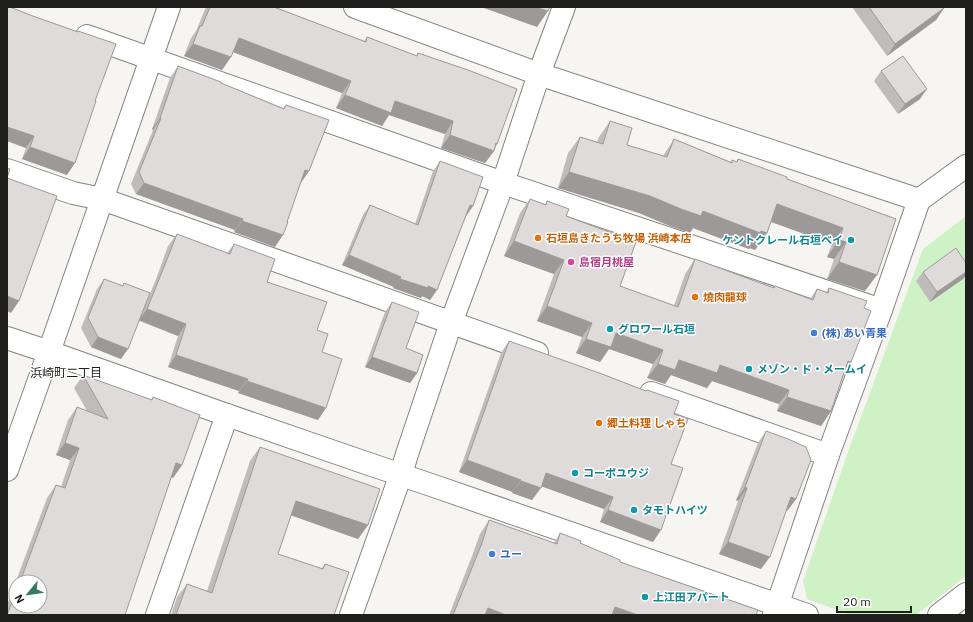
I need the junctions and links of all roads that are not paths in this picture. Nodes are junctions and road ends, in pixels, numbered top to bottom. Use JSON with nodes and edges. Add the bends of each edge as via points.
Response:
{"nodes":[{"id":1,"x":169,"y":7,"type":"edge"},
{"id":2,"x":355,"y":7,"type":"edge"},
{"id":3,"x":564,"y":7,"type":"edge"},
{"id":4,"x":72,"y":31,"type":"edge"},
{"id":5,"x":152,"y":58,"type":"junction"},
{"id":6,"x":539,"y":74,"type":"junction"},
{"id":7,"x":966,"y":166,"type":"edge"},
{"id":8,"x":7,"y":170,"type":"edge"},
{"id":9,"x":503,"y":183,"type":"junction"},
{"id":10,"x":102,"y":199,"type":"junction"},
{"id":11,"x":919,"y":200,"type":"junction"},
{"id":12,"x":881,"y":310,"type":"junction"},
{"id":13,"x":451,"y":323,"type":"junction"},
{"id":14,"x":7,"y":338,"type":"edge"},
{"id":15,"x":50,"y":352,"type":"junction"},
{"id":16,"x":557,"y":360,"type":"edge"},
{"id":17,"x":632,"y":386,"type":"edge"},
{"id":18,"x":227,"y":415,"type":"junction"},
{"id":19,"x":828,"y":455,"type":"junction"},
{"id":20,"x":7,"y":470,"type":"edge"},
{"id":21,"x":401,"y":474,"type":"junction"},
{"id":22,"x":966,"y":594,"type":"edge"},
{"id":23,"x":776,"y":610,"type":"edge"},
{"id":24,"x":157,"y":615,"type":"edge"},
{"id":25,"x":353,"y":615,"type":"edge"},
{"id":26,"x":808,"y":615,"type":"edge"},
{"id":27,"x":940,"y":615,"type":"edge"}],
"edges":[{"from":1,"to":5,"type":"street"},
{"from":2,"to":6,"type":"street"},
{"from":3,"to":6,"type":"street"},
{"from":4,"to":5,"type":"street"},
{"from":5,"to":9,"type":"street"},
{"from":5,"to":10,"type":"street"},
{"from":6,"to":9,"type":"street"},
{"from":6,"to":11,"type":"street"},
{"from":7,"to":11,"type":"street"},
{"from":8,"to":10,"type":"street","via":[[73,193]]},
{"from":9,"to":12,"type":"street"},
{"from":9,"to":13,"type":"street"},
{"from":10,"to":13,"type":"street"},
{"from":10,"to":15,"type":"street"},
{"from":11,"to":12,"type":"street"},
{"from":12,"to":19,"type":"street"},
{"from":13,"to":16,"type":"street"},
{"from":13,"to":21,"type":"street"},
{"from":14,"to":15,"type":"street"},
{"from":15,"to":18,"type":"street"},
{"from":15,"to":20,"type":"street"},
{"from":17,"to":19,"type":"street"},
{"from":18,"to":21,"type":"street"},
{"from":18,"to":24,"type":"street"},
{"from":19,"to":23,"type":"street"},
{"from":21,"to":23,"type":"street","via":[[744,592]]},
{"from":21,"to":25,"type":"street"},
{"from":22,"to":27,"type":"street"},
{"from":23,"to":26,"type":"street"}]}
